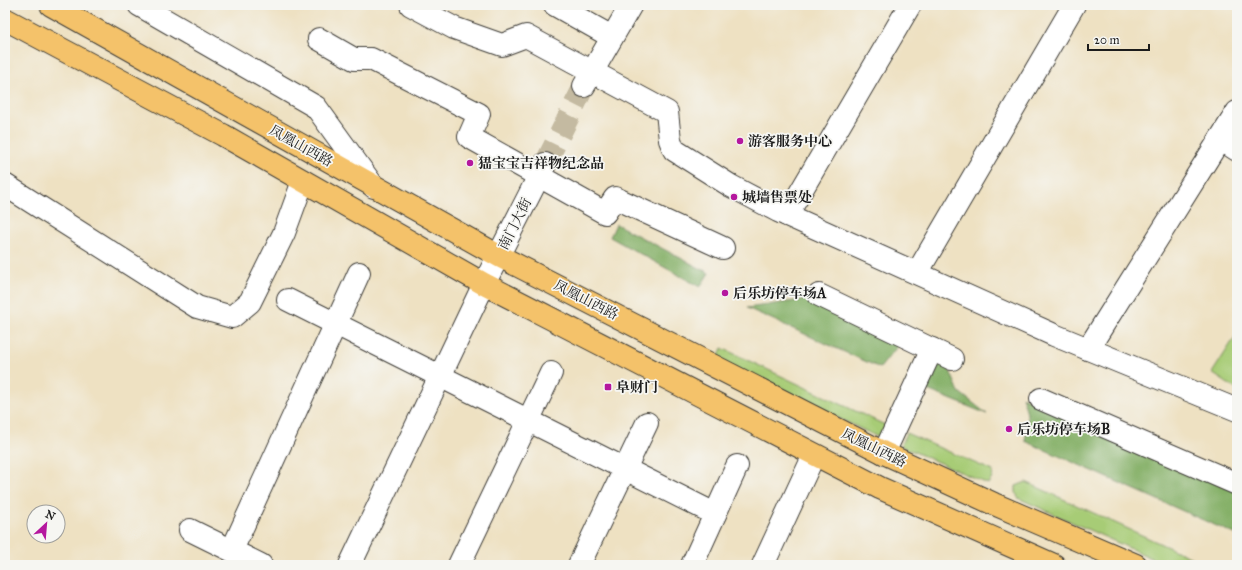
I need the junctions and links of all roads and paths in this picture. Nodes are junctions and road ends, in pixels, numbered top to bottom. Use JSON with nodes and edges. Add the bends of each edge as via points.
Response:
{"nodes":[{"id":1,"x":51,"y":5,"type":"edge"},
{"id":2,"x":139,"y":5,"type":"edge"},
{"id":3,"x":411,"y":5,"type":"edge"},
{"id":4,"x":554,"y":5,"type":"edge"},
{"id":5,"x":631,"y":5,"type":"edge"},
{"id":6,"x":910,"y":5,"type":"edge"},
{"id":7,"x":1074,"y":5,"type":"edge"},
{"id":8,"x":5,"y":19,"type":"edge"},
{"id":9,"x":612,"y":37,"type":"junction"},
{"id":10,"x":319,"y":39,"type":"dead end"},
{"id":11,"x":588,"y":79,"type":"junction"},
{"id":12,"x":1237,"y":112,"type":"edge"},
{"id":13,"x":1228,"y":145,"type":"edge"},
{"id":14,"x":542,"y":169,"type":"junction"},
{"id":15,"x":303,"y":181,"type":"junction"},
{"id":16,"x":5,"y":185,"type":"edge"},
{"id":17,"x":374,"y":187,"type":"junction"},
{"id":18,"x":787,"y":215,"type":"junction"},
{"id":19,"x":723,"y":248,"type":"dead end"},
{"id":20,"x":499,"y":256,"type":"junction"},
{"id":21,"x":359,"y":273,"type":"dead end"},
{"id":22,"x":917,"y":273,"type":"junction"},
{"id":23,"x":484,"y":284,"type":"junction"},
{"id":24,"x":819,"y":295,"type":"dead end"},
{"id":25,"x":288,"y":300,"type":"dead end"},
{"id":26,"x":336,"y":324,"type":"junction"},
{"id":27,"x":932,"y":349,"type":"junction"},
{"id":28,"x":1088,"y":349,"type":"junction"},
{"id":29,"x":952,"y":359,"type":"dead end"},
{"id":30,"x":551,"y":373,"type":"dead end"},
{"id":31,"x":440,"y":376,"type":"junction"},
{"id":32,"x":1041,"y":399,"type":"dead end"},
{"id":33,"x":1237,"y":410,"type":"edge"},
{"id":34,"x":529,"y":420,"type":"junction"},
{"id":35,"x":647,"y":423,"type":"dead end"},
{"id":36,"x":884,"y":453,"type":"junction"},
{"id":37,"x":814,"y":455,"type":"junction"},
{"id":38,"x":737,"y":466,"type":"dead end"},
{"id":39,"x":625,"y":468,"type":"junction"},
{"id":40,"x":1237,"y":484,"type":"edge"},
{"id":41,"x":715,"y":514,"type":"junction"},
{"id":42,"x":190,"y":530,"type":"dead end"},
{"id":43,"x":232,"y":550,"type":"junction"},
{"id":44,"x":262,"y":565,"type":"edge"},
{"id":45,"x":350,"y":565,"type":"edge"},
{"id":46,"x":459,"y":565,"type":"edge"},
{"id":47,"x":579,"y":565,"type":"edge"},
{"id":48,"x":692,"y":565,"type":"edge"},
{"id":49,"x":763,"y":565,"type":"edge"},
{"id":50,"x":1053,"y":565,"type":"edge"},
{"id":51,"x":1136,"y":565,"type":"edge"}],
"edges":[{"from":1,"to":17,"type":"main road","name":"凤凰山西路"},
{"from":2,"to":17,"type":"street","via":[[316,107]]},
{"from":3,"to":11,"type":"street","via":[[454,28],[502,45],[526,36]]},
{"from":4,"to":9,"type":"street"},
{"from":5,"to":9,"type":"street"},
{"from":6,"to":18,"type":"street"},
{"from":7,"to":22,"type":"street"},
{"from":8,"to":15,"type":"main road","name":"凤凰山西路","via":[[223,135]]},
{"from":9,"to":11,"type":"street"},
{"from":10,"to":14,"type":"street","via":[[354,59],[371,59],[479,114],[469,137]]},
{"from":11,"to":18,"type":"street","via":[[667,112],[670,140],[674,150],[731,186]]},
{"from":12,"to":13,"type":"street"},
{"from":13,"to":28,"type":"street"},
{"from":14,"to":19,"type":"street","via":[[605,213],[615,198]]},
{"from":14,"to":20,"type":"street","name":"南门大街"},
{"from":15,"to":16,"type":"street","via":[[284,233],[250,302],[232,317],[197,307]]},
{"from":15,"to":23,"type":"main road","name":"凤凰山西路"},
{"from":17,"to":20,"type":"main road","name":"凤凰山西路"},
{"from":18,"to":22,"type":"street"},
{"from":20,"to":23,"type":"street","name":"南门大街"},
{"from":20,"to":36,"type":"main road","name":"凤凰山西路"},
{"from":21,"to":26,"type":"street"},
{"from":22,"to":28,"type":"street"},
{"from":23,"to":31,"type":"street","name":"南门大街"},
{"from":23,"to":37,"type":"main road","name":"凤凰山西路"},
{"from":24,"to":27,"type":"street"},
{"from":25,"to":26,"type":"street"},
{"from":26,"to":31,"type":"street"},
{"from":26,"to":43,"type":"street"},
{"from":27,"to":29,"type":"street"},
{"from":27,"to":36,"type":"street"},
{"from":28,"to":33,"type":"street"},
{"from":30,"to":34,"type":"street"},
{"from":31,"to":34,"type":"street"},
{"from":31,"to":45,"type":"street","name":"南门大街"},
{"from":32,"to":40,"type":"street"},
{"from":34,"to":39,"type":"street"},
{"from":34,"to":46,"type":"street"},
{"from":35,"to":39,"type":"street"},
{"from":36,"to":51,"type":"main road","name":"凤凰山西路"},
{"from":37,"to":49,"type":"street"},
{"from":37,"to":50,"type":"main road","name":"凤凰山西路","via":[[880,488]]},
{"from":38,"to":41,"type":"street"},
{"from":39,"to":41,"type":"street"},
{"from":39,"to":47,"type":"street"},
{"from":41,"to":48,"type":"street"},
{"from":42,"to":43,"type":"street"},
{"from":43,"to":44,"type":"street"}]}
